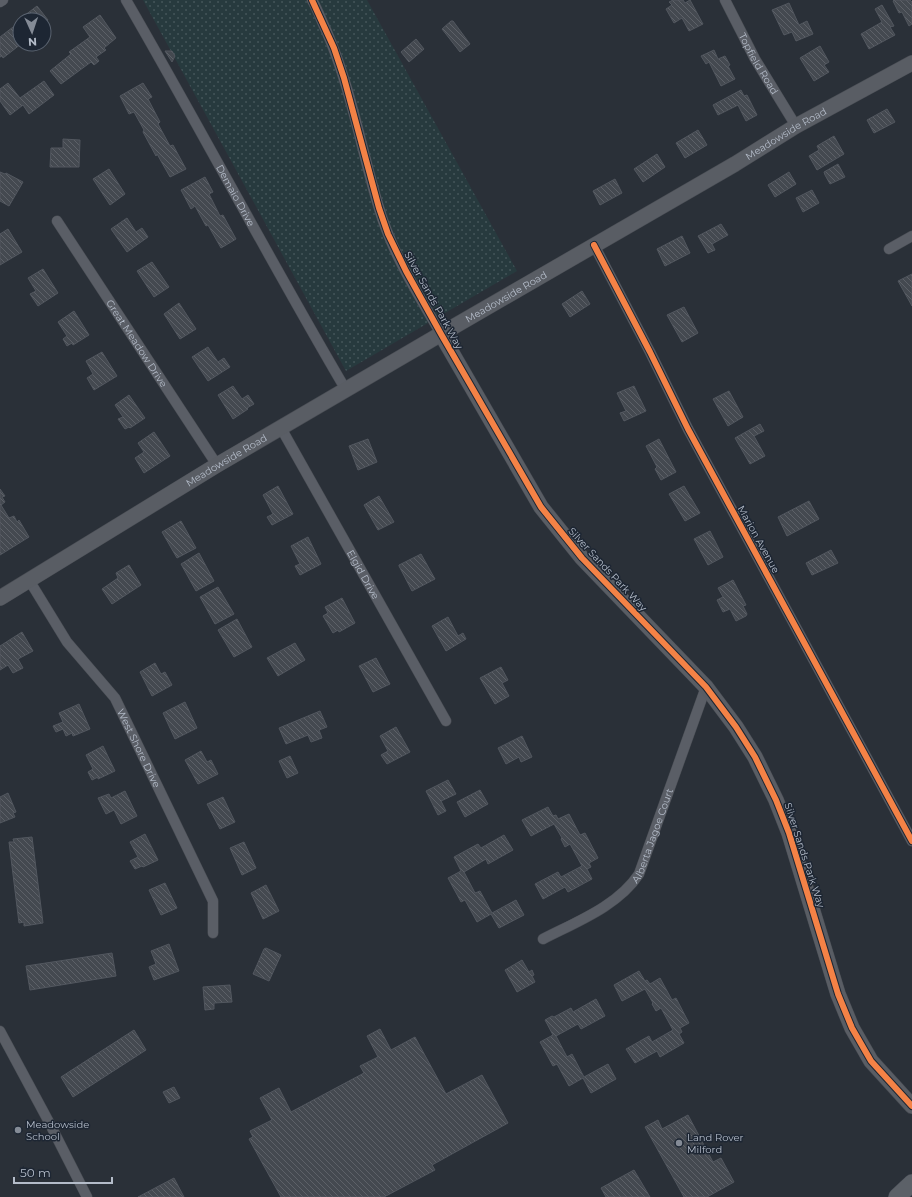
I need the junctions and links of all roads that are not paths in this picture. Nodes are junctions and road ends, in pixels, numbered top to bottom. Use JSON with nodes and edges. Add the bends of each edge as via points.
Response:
{"nodes":[{"id":1,"x":3,"y":0,"type":"edge"},
{"id":2,"x":126,"y":0,"type":"edge"},
{"id":3,"x":312,"y":0,"type":"edge"},
{"id":4,"x":725,"y":0,"type":"edge"},
{"id":5,"x":0,"y":2,"type":"edge"},
{"id":6,"x":912,"y":63,"type":"edge"},
{"id":7,"x":796,"y":126,"type":"junction"},
{"id":8,"x":57,"y":221,"type":"dead end"},
{"id":9,"x":912,"y":236,"type":"edge"},
{"id":10,"x":594,"y":245,"type":"junction"},
{"id":11,"x":889,"y":249,"type":"dead end"},
{"id":12,"x":441,"y":334,"type":"junction"},
{"id":13,"x":346,"y":390,"type":"junction"},
{"id":14,"x":281,"y":428,"type":"junction"},
{"id":15,"x":217,"y":465,"type":"junction"},
{"id":16,"x":29,"y":580,"type":"junction"},
{"id":17,"x":0,"y":598,"type":"edge"},
{"id":18,"x":706,"y":687,"type":"junction"},
{"id":19,"x":446,"y":721,"type":"dead end"},
{"id":20,"x":912,"y":841,"type":"edge"},
{"id":21,"x":213,"y":933,"type":"dead end"},
{"id":22,"x":543,"y":939,"type":"dead end"},
{"id":23,"x":0,"y":1031,"type":"edge"},
{"id":24,"x":912,"y":1106,"type":"edge"},
{"id":25,"x":912,"y":1183,"type":"edge"},
{"id":26,"x":87,"y":1197,"type":"edge"},
{"id":27,"x":897,"y":1197,"type":"edge"}],
"edges":[{"from":1,"to":5,"type":"street"},
{"from":2,"to":13,"type":"street","name":"Demaio Drive"},
{"from":3,"to":12,"type":"street","name":"Silver Sands Park Way","via":[[334,48],[344,78],[388,234]]},
{"from":4,"to":7,"type":"street","name":"Topfield Road","via":[[755,59]]},
{"from":6,"to":7,"type":"main road","name":"Meadowside Road"},
{"from":7,"to":10,"type":"main road","name":"Meadowside Road"},
{"from":8,"to":15,"type":"street","name":"Great Meadow Drive"},
{"from":9,"to":11,"type":"street"},
{"from":10,"to":12,"type":"main road","name":"Meadowside Road"},
{"from":10,"to":20,"type":"street","name":"Marion Avenue","via":[[688,429]]},
{"from":12,"to":13,"type":"main road","name":"Meadowside Road"},
{"from":12,"to":18,"type":"main road","name":"Silver Sands Park Way","via":[[541,507],[553,523],[582,558]]},
{"from":13,"to":14,"type":"main road","name":"Meadowside Road"},
{"from":14,"to":15,"type":"main road","name":"Meadowside Road"},
{"from":14,"to":19,"type":"street","name":"Elgid Drive"},
{"from":15,"to":16,"type":"main road","name":"Meadowside Road"},
{"from":16,"to":17,"type":"main road","name":"Meadowside Road"},
{"from":16,"to":21,"type":"street","name":"West Shore Drive","via":[[67,642],[114,698],[213,901]]},
{"from":18,"to":22,"type":"street","name":"Alberta Jagoe Court","via":[[639,874],[610,904]]},
{"from":18,"to":24,"type":"main road","name":"Silver Sands Park Way","via":[[736,727],[776,800],[789,833],[838,994],[852,1028],[871,1061]]},
{"from":23,"to":26,"type":"street"},
{"from":25,"to":27,"type":"main road"}]}
